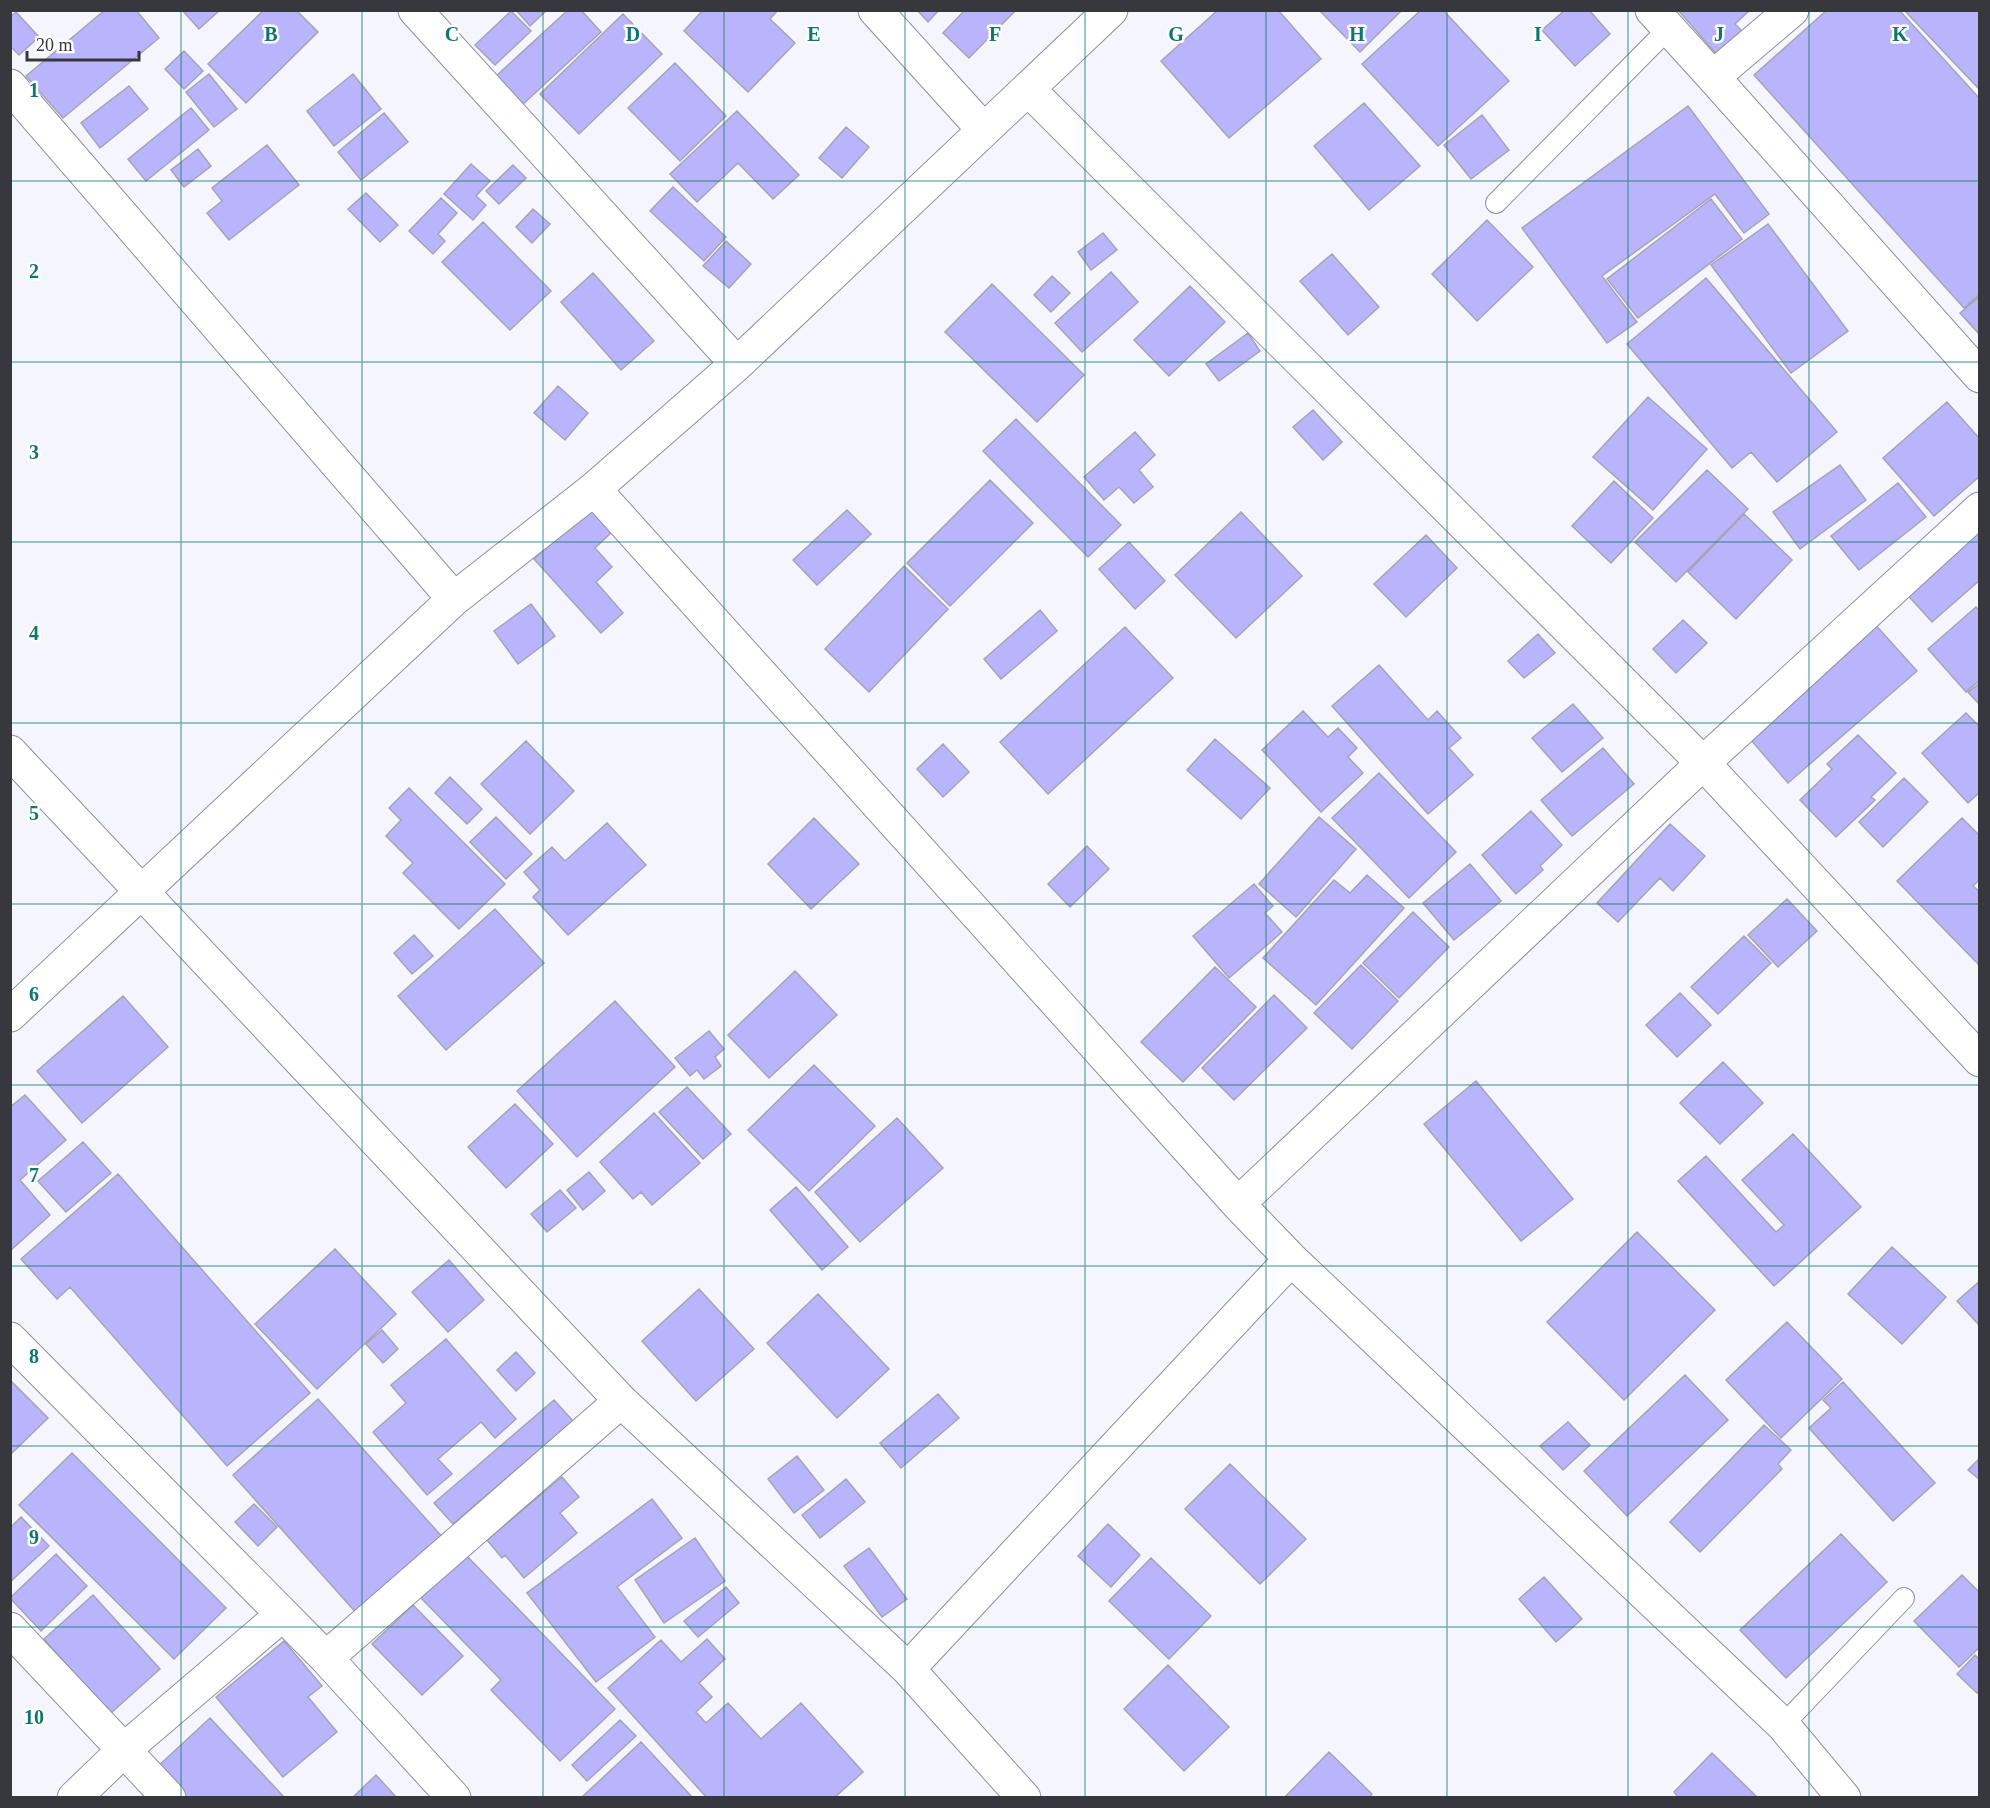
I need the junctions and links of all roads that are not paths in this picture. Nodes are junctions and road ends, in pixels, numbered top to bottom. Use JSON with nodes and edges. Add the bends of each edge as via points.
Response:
{"nodes":[{"id":1,"x":415,"y":10,"type":"edge"},
{"id":2,"x":875,"y":10,"type":"edge"},
{"id":3,"x":1111,"y":10,"type":"edge"},
{"id":4,"x":1792,"y":10,"type":"edge"},
{"id":5,"x":1660,"y":19,"type":"edge"},
{"id":6,"x":1713,"y":77,"type":"junction"},
{"id":7,"x":10,"y":86,"type":"edge"},
{"id":8,"x":1029,"y":89,"type":"junction"},
{"id":9,"x":983,"y":129,"type":"junction"},
{"id":10,"x":1496,"y":203,"type":"dead end"},
{"id":11,"x":737,"y":364,"type":"junction"},
{"id":12,"x":1980,"y":376,"type":"edge"},
{"id":13,"x":594,"y":489,"type":"junction"},
{"id":14,"x":1980,"y":509,"type":"edge"},
{"id":15,"x":454,"y":599,"type":"junction"},
{"id":16,"x":10,"y":752,"type":"edge"},
{"id":17,"x":1703,"y":763,"type":"junction"},
{"id":18,"x":141,"y":893,"type":"junction"},
{"id":19,"x":10,"y":1015,"type":"edge"},
{"id":20,"x":1980,"y":1060,"type":"edge"},
{"id":21,"x":1238,"y":1204,"type":"junction"},
{"id":22,"x":1291,"y":1259,"type":"junction"},
{"id":23,"x":10,"y":1340,"type":"edge"},
{"id":24,"x":621,"y":1401,"type":"junction"},
{"id":25,"x":1904,"y":1598,"type":"dead end"},
{"id":26,"x":282,"y":1615,"type":"junction"},
{"id":27,"x":10,"y":1629,"type":"edge"},
{"id":28,"x":326,"y":1658,"type":"junction"},
{"id":29,"x":908,"y":1669,"type":"junction"},
{"id":30,"x":1783,"y":1725,"type":"junction"},
{"id":31,"x":125,"y":1749,"type":"junction"},
{"id":32,"x":74,"y":1797,"type":"edge"},
{"id":33,"x":169,"y":1797,"type":"edge"},
{"id":34,"x":454,"y":1797,"type":"edge"},
{"id":35,"x":1024,"y":1797,"type":"edge"},
{"id":36,"x":1844,"y":1797,"type":"edge"}],
"edges":[{"from":1,"to":11,"type":"street"},
{"from":2,"to":9,"type":"street"},
{"from":3,"to":8,"type":"street"},
{"from":4,"to":6,"type":"street"},
{"from":5,"to":6,"type":"street"},
{"from":5,"to":10,"type":"lane"},
{"from":6,"to":12,"type":"street"},
{"from":7,"to":15,"type":"street"},
{"from":8,"to":9,"type":"street"},
{"from":8,"to":17,"type":"street"},
{"from":9,"to":11,"type":"street"},
{"from":11,"to":13,"type":"street"},
{"from":13,"to":15,"type":"street"},
{"from":13,"to":21,"type":"street"},
{"from":14,"to":17,"type":"street"},
{"from":15,"to":18,"type":"street"},
{"from":16,"to":18,"type":"street"},
{"from":17,"to":20,"type":"street"},
{"from":17,"to":21,"type":"street"},
{"from":18,"to":19,"type":"street"},
{"from":18,"to":24,"type":"street"},
{"from":21,"to":22,"type":"street"},
{"from":22,"to":29,"type":"street"},
{"from":22,"to":30,"type":"street"},
{"from":23,"to":26,"type":"street"},
{"from":24,"to":28,"type":"street"},
{"from":24,"to":29,"type":"street"},
{"from":25,"to":30,"type":"lane"},
{"from":26,"to":28,"type":"street"},
{"from":26,"to":31,"type":"street"},
{"from":27,"to":31,"type":"street"},
{"from":28,"to":34,"type":"street"},
{"from":29,"to":35,"type":"street"},
{"from":30,"to":36,"type":"street"},
{"from":31,"to":32,"type":"street"},
{"from":31,"to":33,"type":"street"}]}
